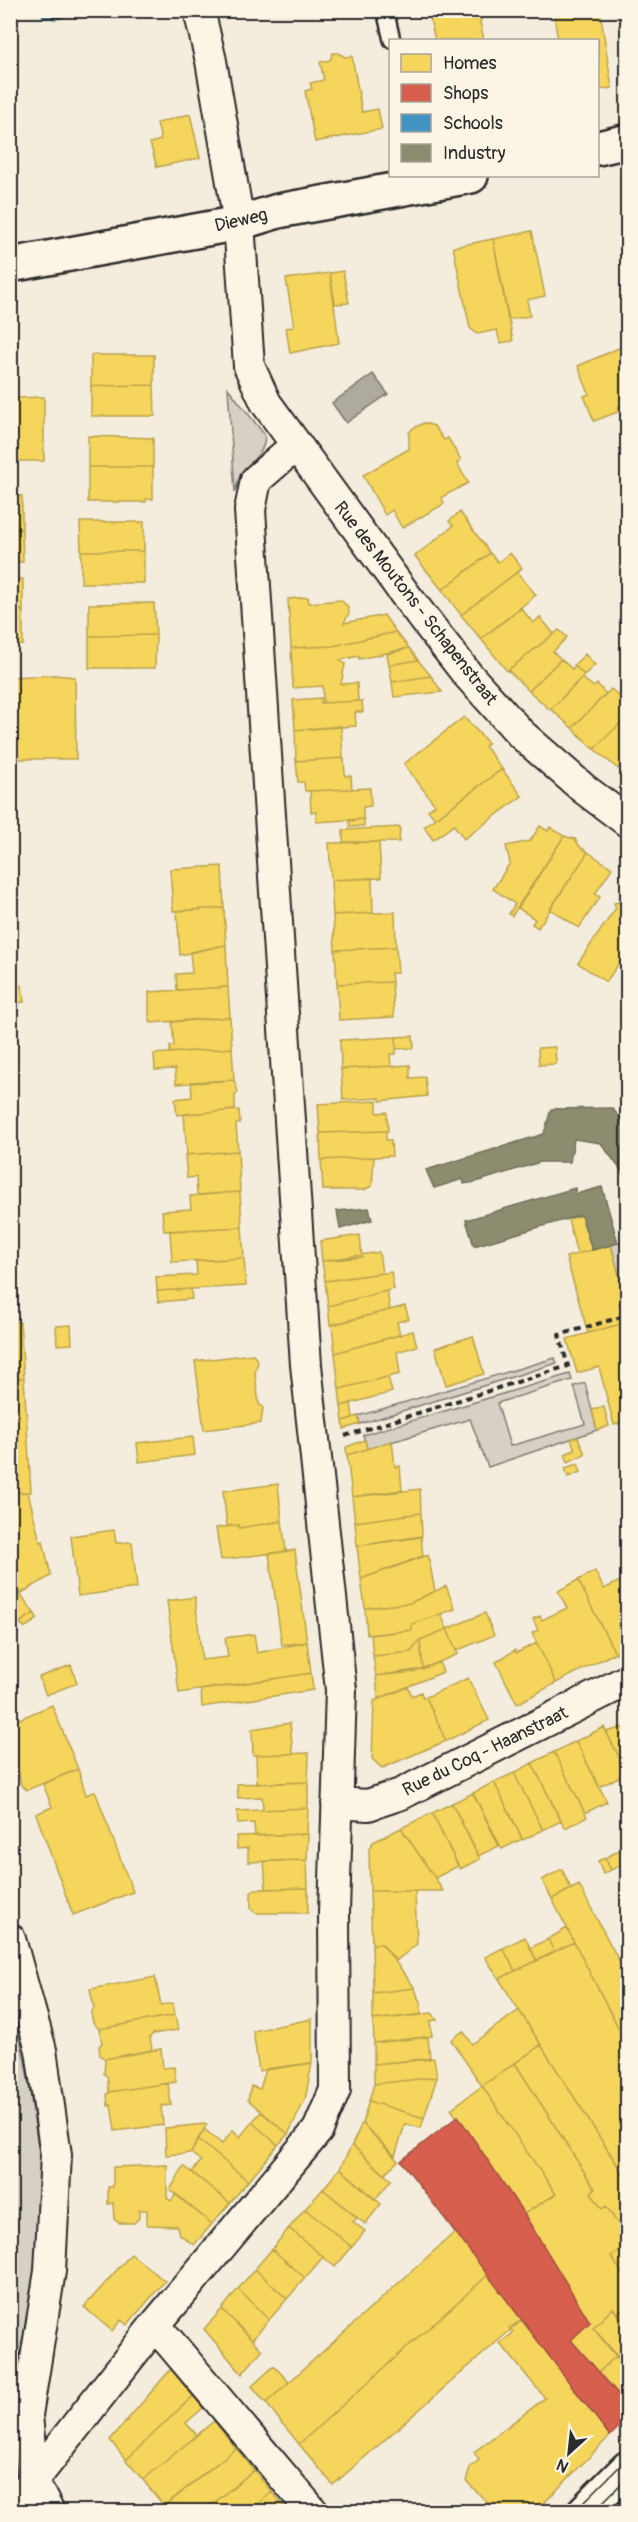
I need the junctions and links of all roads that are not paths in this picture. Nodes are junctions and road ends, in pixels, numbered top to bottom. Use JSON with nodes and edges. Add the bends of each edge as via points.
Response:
{"nodes":[{"id":1,"x":199,"y":10,"type":"edge"},
{"id":2,"x":385,"y":10,"type":"edge"},
{"id":3,"x":392,"y":39,"type":"edge"},
{"id":4,"x":627,"y":141,"type":"edge"},
{"id":5,"x":599,"y":148,"type":"edge"},
{"id":6,"x":461,"y":177,"type":"edge"},
{"id":7,"x":419,"y":181,"type":"edge"},
{"id":8,"x":238,"y":223,"type":"junction"},
{"id":9,"x":10,"y":265,"type":"edge"},
{"id":10,"x":295,"y":446,"type":"junction"},
{"id":11,"x":627,"y":822,"type":"edge"},
{"id":12,"x":627,"y":1680,"type":"edge"},
{"id":13,"x":337,"y":1803,"type":"junction"},
{"id":14,"x":10,"y":1939,"type":"edge"},
{"id":15,"x":156,"y":2325,"type":"junction"},
{"id":16,"x":627,"y":2468,"type":"edge"},
{"id":17,"x":33,"y":2482,"type":"junction"},
{"id":18,"x":10,"y":2510,"type":"edge"},
{"id":19,"x":49,"y":2511,"type":"edge"},
{"id":20,"x":313,"y":2511,"type":"edge"},
{"id":21,"x":584,"y":2511,"type":"edge"}],
"edges":[{"from":1,"to":8,"type":"street","name":"Rue des Moutons - Schapenstraat"},
{"from":2,"to":3,"type":"lane"},
{"from":4,"to":5,"type":"street"},
{"from":6,"to":7,"type":"street","name":"Dieweg"},
{"from":7,"to":8,"type":"street","name":"Dieweg"},
{"from":8,"to":9,"type":"street","name":"Dieweg"},
{"from":8,"to":10,"type":"street","name":"Rue des Moutons - Schapenstraat","via":[[249,366],[266,404]]},
{"from":10,"to":11,"type":"street","name":"Rue des Moutons - Schapenstraat","via":[[467,674],[521,734]]},
{"from":10,"to":13,"type":"street","via":[[256,480],[250,510],[306,1365],[341,1690]]},
{"from":12,"to":13,"type":"street","name":"Rue du Coq - Haanstraat","via":[[401,1794],[368,1805]]},
{"from":13,"to":15,"type":"street","via":[[335,2090],[318,2130]]},
{"from":14,"to":17,"type":"street","via":[[41,2050],[56,2155],[50,2271],[27,2415]]},
{"from":15,"to":17,"type":"street"},
{"from":15,"to":20,"type":"street"},
{"from":16,"to":21,"type":"street"},
{"from":17,"to":18,"type":"street"},
{"from":17,"to":19,"type":"street"}]}
